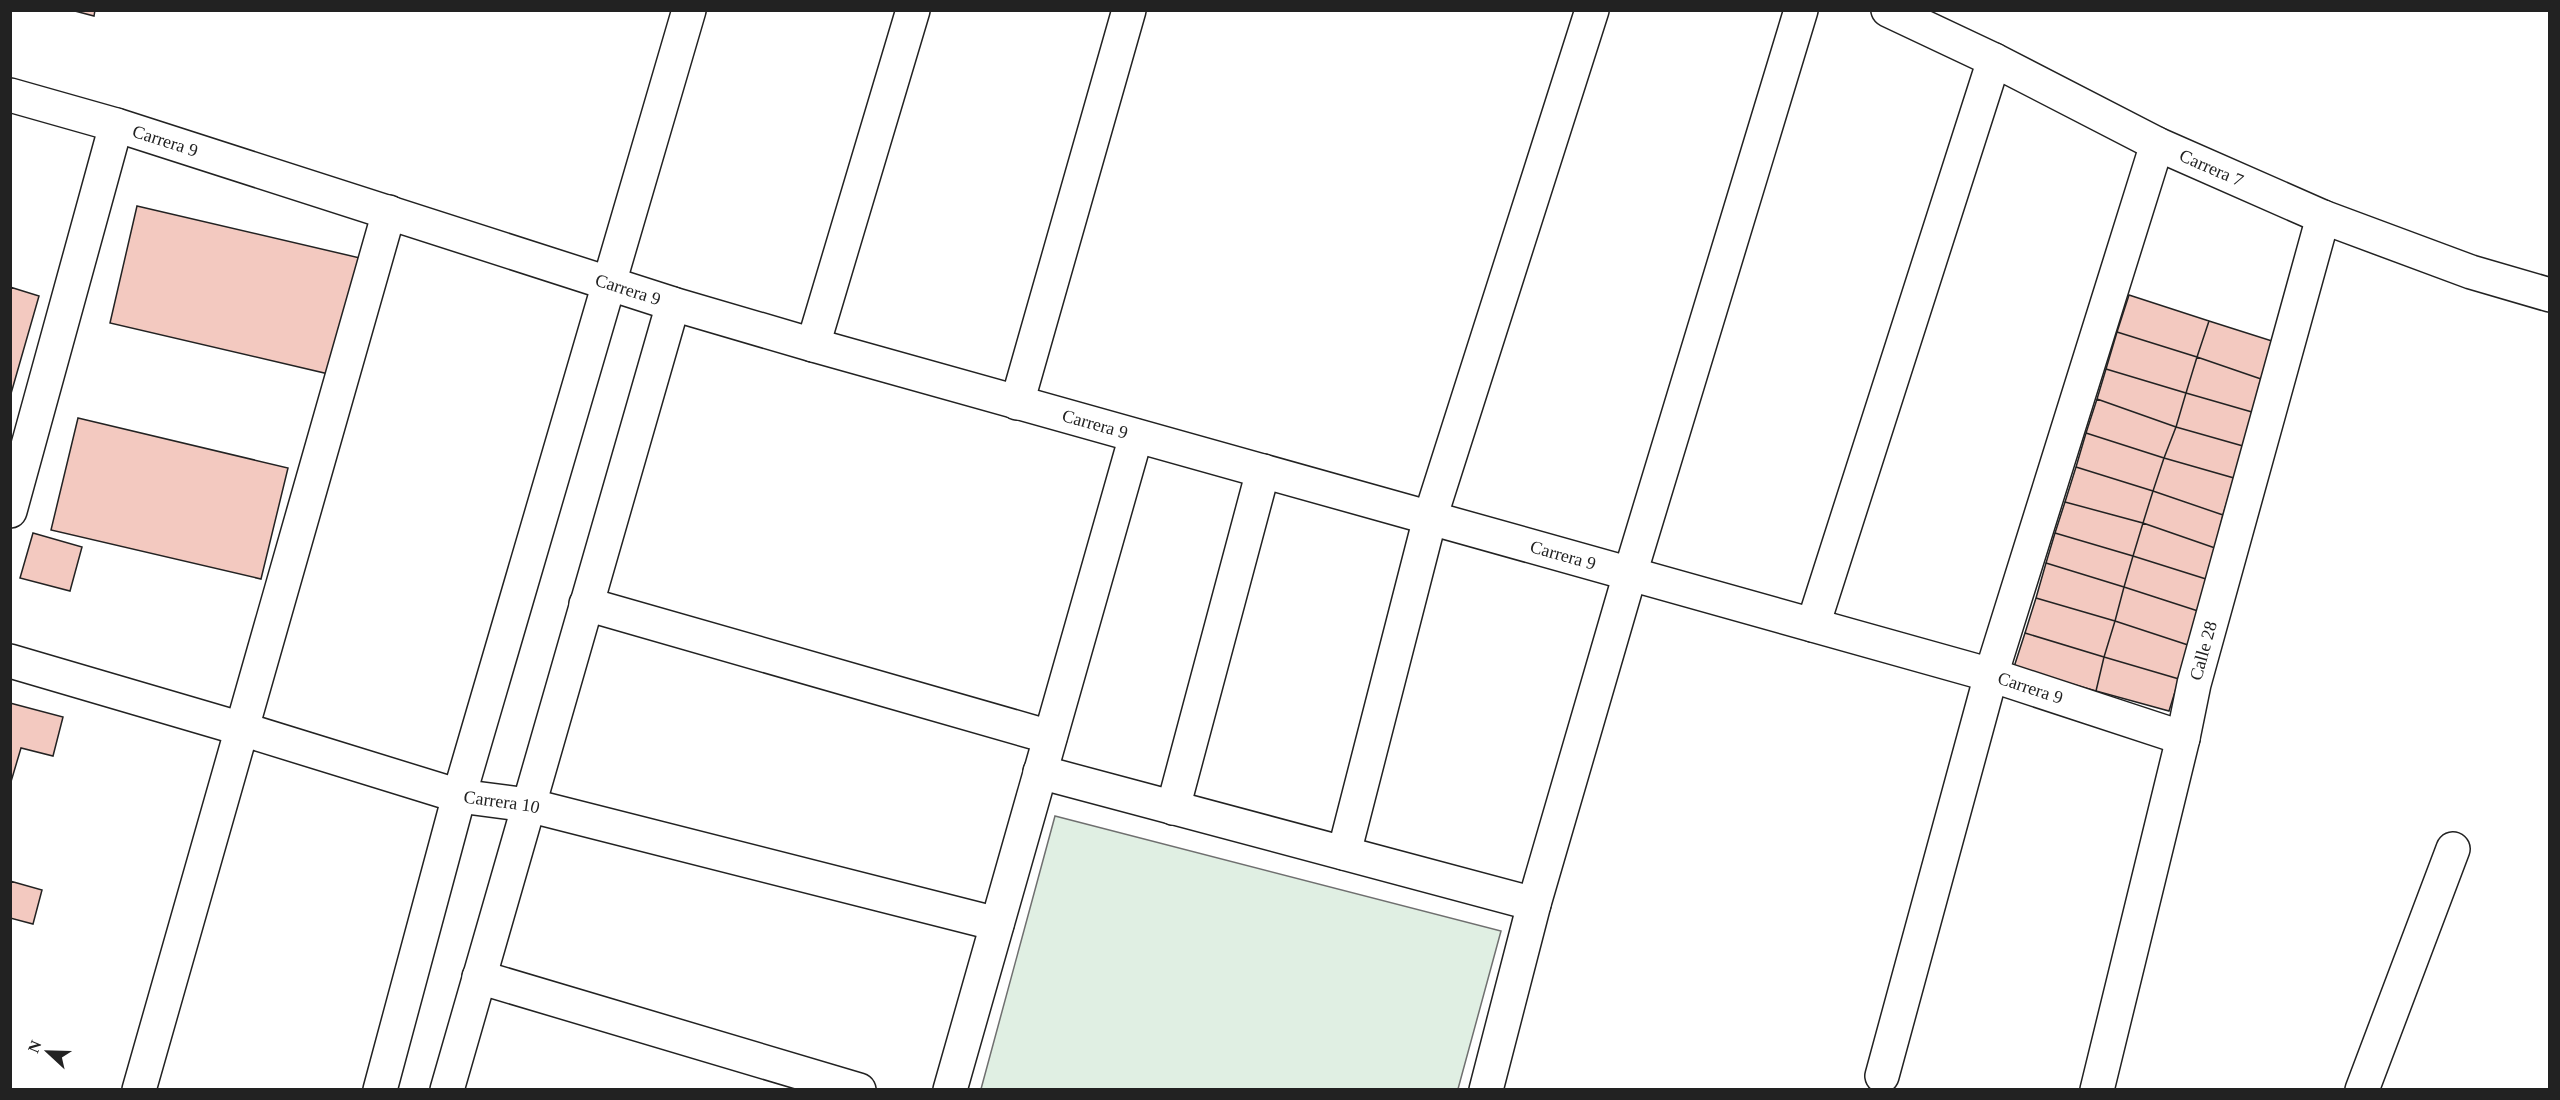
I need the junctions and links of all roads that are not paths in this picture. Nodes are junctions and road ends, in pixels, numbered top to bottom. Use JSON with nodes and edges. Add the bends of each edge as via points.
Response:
{"nodes":[{"id":1,"x":689,"y":10,"type":"edge"},
{"id":2,"x":913,"y":10,"type":"edge"},
{"id":3,"x":1129,"y":10,"type":"edge"},
{"id":4,"x":1592,"y":10,"type":"edge"},
{"id":5,"x":1801,"y":10,"type":"edge"},
{"id":6,"x":1888,"y":10,"type":"edge"},
{"id":7,"x":1994,"y":60,"type":"junction"},
{"id":8,"x":10,"y":95,"type":"edge"},
{"id":9,"x":116,"y":126,"type":"junction"},
{"id":10,"x":2157,"y":144,"type":"junction"},
{"id":11,"x":389,"y":212,"type":"junction"},
{"id":12,"x":2323,"y":217,"type":"junction"},
{"id":13,"x":609,"y":283,"type":"junction"},
{"id":14,"x":2550,"y":295,"type":"edge"},
{"id":15,"x":673,"y":304,"type":"junction"},
{"id":16,"x":813,"y":345,"type":"junction"},
{"id":17,"x":1017,"y":402,"type":"junction"},
{"id":18,"x":1136,"y":436,"type":"junction"},
{"id":19,"x":1263,"y":471,"type":"junction"},
{"id":20,"x":10,"y":511,"type":"edge"},
{"id":21,"x":1430,"y":518,"type":"junction"},
{"id":22,"x":1630,"y":574,"type":"junction"},
{"id":23,"x":586,"y":604,"type":"junction"},
{"id":24,"x":1813,"y":625,"type":"junction"},
{"id":25,"x":10,"y":662,"type":"edge"},
{"id":26,"x":1991,"y":675,"type":"junction"},
{"id":27,"x":242,"y":729,"type":"junction"},
{"id":28,"x":1050,"y":736,"type":"junction"},
{"id":29,"x":2183,"y":738,"type":"junction"},
{"id":30,"x":1040,"y":772,"type":"junction"},
{"id":31,"x":459,"y":796,"type":"junction"},
{"id":32,"x":528,"y":805,"type":"junction"},
{"id":33,"x":1173,"y":808,"type":"junction"},
{"id":34,"x":2453,"y":849,"type":"dead end"},
{"id":35,"x":1344,"y":853,"type":"junction"},
{"id":36,"x":1534,"y":904,"type":"junction"},
{"id":37,"x":997,"y":924,"type":"junction"},
{"id":38,"x":479,"y":977,"type":"junction"},
{"id":39,"x":1882,"y":1076,"type":"dead end"},
{"id":40,"x":1494,"y":1088,"type":"edge"},
{"id":41,"x":140,"y":1089,"type":"edge"},
{"id":42,"x":380,"y":1089,"type":"edge"},
{"id":43,"x":447,"y":1089,"type":"edge"},
{"id":44,"x":859,"y":1089,"type":"edge"},
{"id":45,"x":950,"y":1089,"type":"edge"},
{"id":46,"x":2097,"y":1089,"type":"edge"},
{"id":47,"x":2362,"y":1089,"type":"edge"}],
"edges":[{"from":1,"to":13,"type":"street"},
{"from":2,"to":16,"type":"street"},
{"from":3,"to":17,"type":"street"},
{"from":4,"to":21,"type":"street"},
{"from":5,"to":22,"type":"street"},
{"from":6,"to":7,"type":"street","name":"Carrera 7"},
{"from":7,"to":10,"type":"street","name":"Carrera 7"},
{"from":7,"to":24,"type":"street"},
{"from":8,"to":9,"type":"street","name":"Carrera 9"},
{"from":9,"to":11,"type":"street","name":"Carrera 9"},
{"from":9,"to":20,"type":"street"},
{"from":10,"to":12,"type":"street","name":"Carrera 7"},
{"from":10,"to":26,"type":"street"},
{"from":11,"to":13,"type":"street","name":"Carrera 9"},
{"from":11,"to":27,"type":"street"},
{"from":12,"to":14,"type":"street","name":"Carrera 7","via":[[2471,272]]},
{"from":12,"to":29,"type":"street","name":"Calle 28","via":[[2194,684]]},
{"from":13,"to":15,"type":"street","name":"Carrera 9"},
{"from":13,"to":31,"type":"street"},
{"from":15,"to":16,"type":"street","name":"Carrera 9"},
{"from":15,"to":23,"type":"street"},
{"from":16,"to":17,"type":"street","name":"Carrera 9"},
{"from":17,"to":18,"type":"street","name":"Carrera 9"},
{"from":18,"to":19,"type":"street","name":"Carrera 9"},
{"from":18,"to":28,"type":"street"},
{"from":19,"to":21,"type":"street","name":"Carrera 9"},
{"from":19,"to":33,"type":"street"},
{"from":21,"to":22,"type":"street","name":"Carrera 9"},
{"from":21,"to":35,"type":"street"},
{"from":22,"to":24,"type":"street","name":"Carrera 9"},
{"from":22,"to":36,"type":"street"},
{"from":23,"to":28,"type":"street"},
{"from":23,"to":32,"type":"street"},
{"from":24,"to":26,"type":"street","name":"Carrera 9"},
{"from":25,"to":27,"type":"street","name":"Carrera 10"},
{"from":26,"to":29,"type":"street","name":"Carrera 9"},
{"from":26,"to":39,"type":"street"},
{"from":27,"to":31,"type":"street","name":"Carrera 10"},
{"from":27,"to":41,"type":"street"},
{"from":28,"to":30,"type":"street"},
{"from":29,"to":46,"type":"street","name":"Calle 28"},
{"from":30,"to":33,"type":"street"},
{"from":30,"to":37,"type":"street"},
{"from":31,"to":32,"type":"street","name":"Carrera 10"},
{"from":31,"to":42,"type":"street"},
{"from":32,"to":37,"type":"street","name":"Carrera 10"},
{"from":32,"to":38,"type":"street"},
{"from":33,"to":35,"type":"street"},
{"from":34,"to":47,"type":"street"},
{"from":35,"to":36,"type":"street"},
{"from":36,"to":40,"type":"street"},
{"from":37,"to":45,"type":"street"},
{"from":38,"to":43,"type":"street"},
{"from":38,"to":44,"type":"street"}]}
